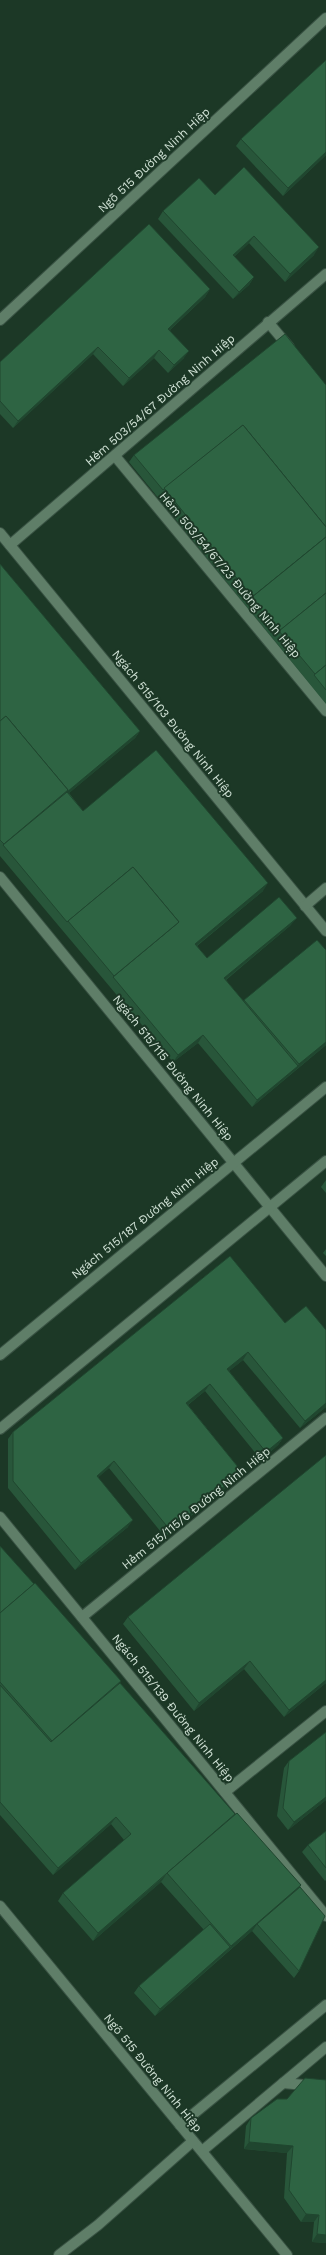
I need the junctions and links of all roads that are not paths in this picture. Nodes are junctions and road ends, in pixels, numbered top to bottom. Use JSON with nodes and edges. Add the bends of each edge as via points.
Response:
{"nodes":[{"id":1,"x":326,"y":18,"type":"edge"},
{"id":2,"x":326,"y":274,"type":"edge"},
{"id":3,"x":0,"y":320,"type":"edge"},
{"id":4,"x":268,"y":322,"type":"junction"},
{"id":5,"x":297,"y":356,"type":"edge"},
{"id":6,"x":115,"y":456,"type":"junction"},
{"id":7,"x":0,"y":533,"type":"edge"},
{"id":8,"x":10,"y":545,"type":"junction"},
{"id":9,"x":326,"y":711,"type":"edge"},
{"id":10,"x":0,"y":877,"type":"edge"},
{"id":11,"x":326,"y":888,"type":"edge"},
{"id":12,"x":305,"y":906,"type":"junction"},
{"id":13,"x":326,"y":931,"type":"edge"},
{"id":14,"x":326,"y":1087,"type":"edge"},
{"id":15,"x":326,"y":1162,"type":"edge"},
{"id":16,"x":234,"y":1163,"type":"junction"},
{"id":17,"x":270,"y":1208,"type":"junction"},
{"id":18,"x":326,"y":1276,"type":"edge"},
{"id":19,"x":0,"y":1355,"type":"edge"},
{"id":20,"x":326,"y":1418,"type":"edge"},
{"id":21,"x":0,"y":1429,"type":"edge"},
{"id":22,"x":0,"y":1517,"type":"edge"},
{"id":23,"x":82,"y":1617,"type":"junction"},
{"id":24,"x":326,"y":1711,"type":"edge"},
{"id":25,"x":225,"y":1792,"type":"junction"},
{"id":26,"x":0,"y":1906,"type":"edge"},
{"id":27,"x":326,"y":1916,"type":"edge"},
{"id":28,"x":326,"y":2005,"type":"edge"},
{"id":29,"x":326,"y":2047,"type":"edge"},
{"id":30,"x":283,"y":2083,"type":"junction"},
{"id":31,"x":326,"y":2086,"type":"edge"},
{"id":32,"x":180,"y":2125,"type":"junction"},
{"id":33,"x":193,"y":2141,"type":"junction"},
{"id":34,"x":202,"y":2151,"type":"junction"},
{"id":35,"x":59,"y":2255,"type":"edge"},
{"id":36,"x":287,"y":2255,"type":"edge"}],
"edges":[{"from":1,"to":3,"type":"street","name":"Ngõ 515 Đường Ninh Hiệp"},
{"from":2,"to":4,"type":"street","name":"Hẻm 503/54/67 Đường Ninh Hiệp"},
{"from":4,"to":5,"type":"street"},
{"from":4,"to":6,"type":"street","name":"Hẻm 503/54/67 Đường Ninh Hiệp"},
{"from":6,"to":8,"type":"street","name":"Hẻm 503/54/67 Đường Ninh Hiệp"},
{"from":6,"to":9,"type":"street","name":"Hẻm 503/54/67/23 Đường Ninh Hiệp"},
{"from":7,"to":8,"type":"street","name":"Ngách 515/103 Đường Ninh Hiệp"},
{"from":8,"to":12,"type":"street","name":"Ngách 515/103 Đường Ninh Hiệp"},
{"from":10,"to":16,"type":"street","name":"Ngách 515/115 Đường Ninh Hiệp"},
{"from":11,"to":12,"type":"street"},
{"from":12,"to":13,"type":"street","name":"Ngách 515/103 Đường Ninh Hiệp"},
{"from":14,"to":16,"type":"street","name":"Ngách 515/187 Đường Ninh Hiệp"},
{"from":15,"to":17,"type":"street"},
{"from":16,"to":17,"type":"street","name":"Ngách 515/115 Đường Ninh Hiệp"},
{"from":16,"to":19,"type":"street","name":"Ngách 515/187 Đường Ninh Hiệp"},
{"from":17,"to":18,"type":"street","name":"Ngách 515/115 Đường Ninh Hiệp"},
{"from":17,"to":21,"type":"street"},
{"from":20,"to":23,"type":"street","name":"Hẻm 515/115/6 Đường Ninh Hiệp"},
{"from":22,"to":23,"type":"street","name":"Ngách 515/139 Đường Ninh Hiệp"},
{"from":23,"to":25,"type":"street","name":"Ngách 515/139 Đường Ninh Hiệp"},
{"from":24,"to":25,"type":"street"},
{"from":25,"to":27,"type":"street","name":"Ngách 515/139 Đường Ninh Hiệp"},
{"from":26,"to":32,"type":"street","name":"Ngõ 515 Đường Ninh Hiệp"},
{"from":28,"to":32,"type":"street"},
{"from":29,"to":30,"type":"street"},
{"from":30,"to":31,"type":"street"},
{"from":30,"to":34,"type":"street"},
{"from":32,"to":33,"type":"street","name":"Ngõ 515 Đường Ninh Hiệp"},
{"from":33,"to":34,"type":"street","name":"Ngõ 515 Đường Ninh Hiệp"},
{"from":33,"to":35,"type":"street","via":[[98,2225]]},
{"from":34,"to":36,"type":"street","name":"Ngõ 515 Đường Ninh Hiệp"}]}
